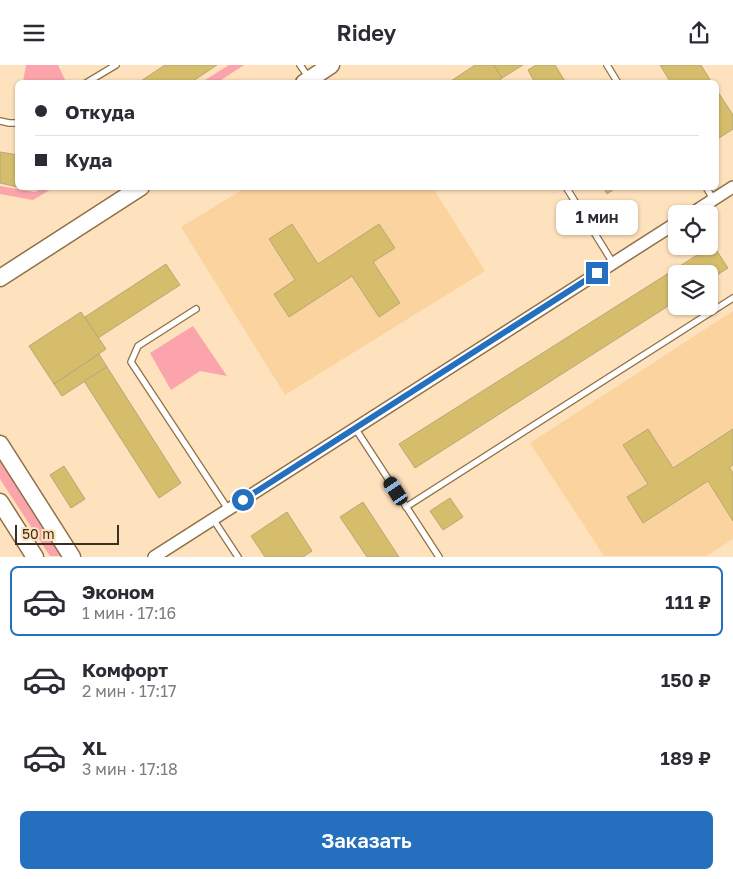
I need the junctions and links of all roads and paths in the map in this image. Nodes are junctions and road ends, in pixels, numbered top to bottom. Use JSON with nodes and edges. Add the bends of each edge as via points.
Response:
{"nodes":[{"id":1,"x":116,"y":65,"type":"edge"},
{"id":2,"x":300,"y":65,"type":"edge"},
{"id":3,"x":331,"y":65,"type":"edge"},
{"id":4,"x":607,"y":65,"type":"edge"},
{"id":5,"x":91,"y":80,"type":"edge"},
{"id":6,"x":307,"y":80,"type":"edge"},
{"id":7,"x":308,"y":80,"type":"edge"},
{"id":8,"x":616,"y":80,"type":"edge"},
{"id":9,"x":0,"y":121,"type":"edge"},
{"id":10,"x":15,"y":123,"type":"edge"},
{"id":11,"x":733,"y":187,"type":"edge"},
{"id":12,"x":136,"y":190,"type":"edge"},
{"id":13,"x":568,"y":190,"type":"edge"},
{"id":14,"x":708,"y":190,"type":"edge"},
{"id":15,"x":713,"y":199,"type":"junction"},
{"id":16,"x":704,"y":205,"type":"edge"},
{"id":17,"x":668,"y":228,"type":"edge"},
{"id":18,"x":614,"y":263,"type":"junction"},
{"id":19,"x":0,"y":278,"type":"edge"},
{"id":20,"x":733,"y":298,"type":"edge"},
{"id":21,"x":196,"y":309,"type":"dead end"},
{"id":22,"x":355,"y":428,"type":"junction"},
{"id":23,"x":0,"y":444,"type":"edge"},
{"id":24,"x":0,"y":502,"type":"edge"},
{"id":25,"x":406,"y":507,"type":"junction"},
{"id":26,"x":228,"y":509,"type":"junction"},
{"id":27,"x":213,"y":519,"type":"junction"},
{"id":28,"x":35,"y":557,"type":"edge"},
{"id":29,"x":72,"y":557,"type":"edge"},
{"id":30,"x":154,"y":557,"type":"edge"},
{"id":31,"x":238,"y":557,"type":"edge"},
{"id":32,"x":438,"y":557,"type":"edge"}],
"edges":[{"from":1,"to":5,"type":"lane"},
{"from":2,"to":6,"type":"lane"},
{"from":3,"to":7,"type":"main road"},
{"from":4,"to":8,"type":"lane"},
{"from":9,"to":10,"type":"lane"},
{"from":11,"to":15,"type":"street"},
{"from":12,"to":19,"type":"main road"},
{"from":13,"to":18,"type":"lane"},
{"from":14,"to":15,"type":"lane"},
{"from":15,"to":16,"type":"street"},
{"from":17,"to":18,"type":"street"},
{"from":18,"to":22,"type":"street"},
{"from":20,"to":25,"type":"lane"},
{"from":21,"to":26,"type":"lane","via":[[138,346],[131,362]]},
{"from":22,"to":25,"type":"lane"},
{"from":22,"to":26,"type":"street"},
{"from":23,"to":29,"type":"main road"},
{"from":24,"to":28,"type":"main road"},
{"from":25,"to":32,"type":"lane"},
{"from":26,"to":27,"type":"street"},
{"from":27,"to":30,"type":"street"},
{"from":27,"to":31,"type":"lane"}]}
